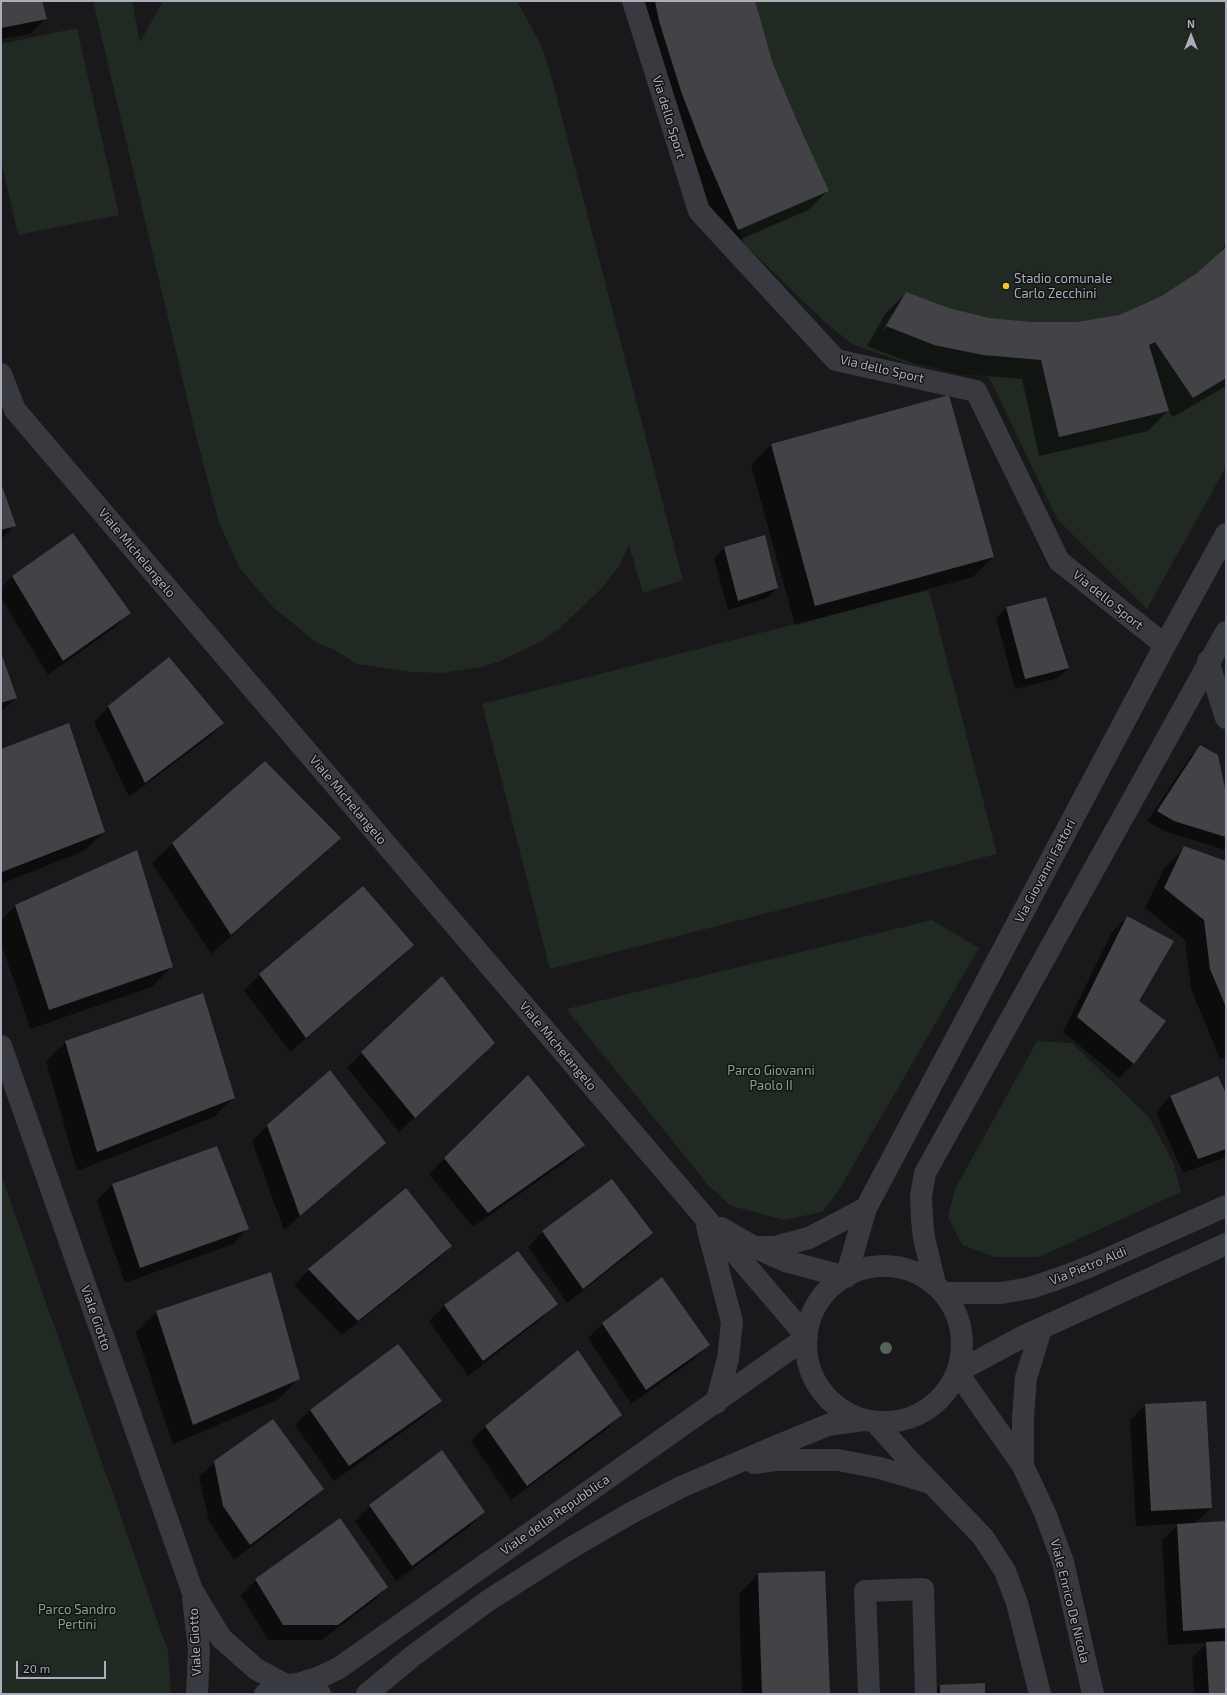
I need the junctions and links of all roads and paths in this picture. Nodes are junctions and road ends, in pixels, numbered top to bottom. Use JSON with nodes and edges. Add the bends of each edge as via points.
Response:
{"nodes":[{"id":1,"x":633,"y":1,"type":"edge"},
{"id":2,"x":1,"y":374,"type":"edge"},
{"id":3,"x":8,"y":413,"type":"edge"},
{"id":4,"x":1226,"y":534,"type":"edge"},
{"id":5,"x":1226,"y":632,"type":"edge"},
{"id":6,"x":1165,"y":645,"type":"junction"},
{"id":7,"x":1208,"y":662,"type":"junction"},
{"id":8,"x":1226,"y":718,"type":"edge"},
{"id":9,"x":1,"y":1046,"type":"edge"},
{"id":10,"x":1226,"y":1206,"type":"edge"},
{"id":11,"x":866,"y":1208,"type":"junction"},
{"id":12,"x":705,"y":1219,"type":"junction"},
{"id":13,"x":1226,"y":1244,"type":"edge"},
{"id":14,"x":754,"y":1247,"type":"junction"},
{"id":15,"x":846,"y":1277,"type":"junction"},
{"id":16,"x":939,"y":1288,"type":"junction"},
{"id":17,"x":1041,"y":1329,"type":"junction"},
{"id":18,"x":807,"y":1337,"type":"junction"},
{"id":19,"x":957,"y":1372,"type":"junction"},
{"id":20,"x":716,"y":1402,"type":"junction"},
{"id":21,"x":869,"y":1421,"type":"junction"},
{"id":22,"x":729,"y":1466,"type":"junction"},
{"id":23,"x":1023,"y":1466,"type":"junction"},
{"id":24,"x":932,"y":1484,"type":"junction"},
{"id":25,"x":192,"y":1590,"type":"junction"},
{"id":26,"x":292,"y":1685,"type":"junction"},
{"id":27,"x":197,"y":1694,"type":"edge"},
{"id":28,"x":265,"y":1694,"type":"edge"},
{"id":29,"x":320,"y":1694,"type":"edge"},
{"id":30,"x":367,"y":1694,"type":"edge"},
{"id":31,"x":869,"y":1694,"type":"edge"},
{"id":32,"x":926,"y":1694,"type":"edge"},
{"id":33,"x":1040,"y":1694,"type":"edge"},
{"id":34,"x":1092,"y":1694,"type":"edge"}],
"edges":[{"from":1,"to":6,"type":"street","name":"Via dello Sport","via":[[699,211],[836,360],[976,391],[1059,561]]},
{"from":2,"to":3,"type":"street","name":"Viale Michelangelo"},
{"from":3,"to":12,"type":"street","name":"Viale Michelangelo"},
{"from":4,"to":6,"type":"street","name":"Via Giovanni Fattori"},
{"from":5,"to":7,"type":"street"},
{"from":6,"to":11,"type":"street","name":"Via Giovanni Fattori"},
{"from":7,"to":8,"type":"street"},
{"from":7,"to":16,"type":"street","via":[[925,1173],[921,1196],[924,1238]]},
{"from":9,"to":25,"type":"street","name":"Viale Giotto"},
{"from":10,"to":16,"type":"street","name":"Via Pietro Aldi","via":[[1091,1266],[1030,1288],[1001,1293]]},
{"from":11,"to":14,"type":"street","via":[[809,1238],[775,1247]]},
{"from":11,"to":15,"type":"street","name":"Via Giovanni Fattori"},
{"from":12,"to":14,"type":"street","name":"Viale Michelangelo"},
{"from":12,"to":18,"type":"street","name":"Viale Michelangelo"},
{"from":12,"to":20,"type":"street","name":"Viale Michelangelo","via":[[732,1322],[728,1359]]},
{"from":13,"to":17,"type":"street"},
{"from":14,"to":15,"type":"street","name":"Viale Michelangelo","via":[[785,1261]]},
{"from":15,"to":16,"type":"street","via":[[862,1270],[898,1268],[914,1273]]},
{"from":15,"to":18,"type":"street","via":[[824,1296],[810,1322]]},
{"from":16,"to":19,"type":"street","via":[[953,1307],[959,1323],[962,1356]]},
{"from":17,"to":19,"type":"street"},
{"from":17,"to":23,"type":"street","name":"Viale Enrico De Nicola","via":[[1026,1378]]},
{"from":18,"to":20,"type":"street","name":"Viale della Repubblica"},
{"from":18,"to":21,"type":"street","via":[[809,1364],[820,1388],[839,1408]]},
{"from":19,"to":21,"type":"street","via":[[947,1390],[933,1406],[921,1413],[895,1422]]},
{"from":19,"to":23,"type":"street","name":"Viale Enrico De Nicola"},
{"from":20,"to":26,"type":"street","name":"Viale della Repubblica","via":[[339,1668],[320,1677]]},
{"from":21,"to":22,"type":"street","via":[[828,1425]]},
{"from":21,"to":24,"type":"street"},
{"from":22,"to":24,"type":"street","via":[[775,1460],[838,1460],[880,1468]]},
{"from":22,"to":30,"type":"street","via":[[631,1512],[562,1553],[489,1600],[414,1655]]},
{"from":23,"to":34,"type":"street","name":"Viale Enrico De Nicola","via":[[1045,1512],[1063,1562]]},
{"from":24,"to":33,"type":"street","via":[[983,1537],[1005,1571],[1018,1603]]},
{"from":25,"to":26,"type":"street","name":"Viale Giotto","via":[[221,1638],[256,1669]]},
{"from":25,"to":27,"type":"street","name":"Viale Giotto","via":[[198,1649]]},
{"from":26,"to":28,"type":"street","name":"Viale della Repubblica"},
{"from":26,"to":29,"type":"street","via":[[312,1688]]},
{"from":31,"to":32,"type":"street","via":[[865,1591],[923,1589]]}]}
